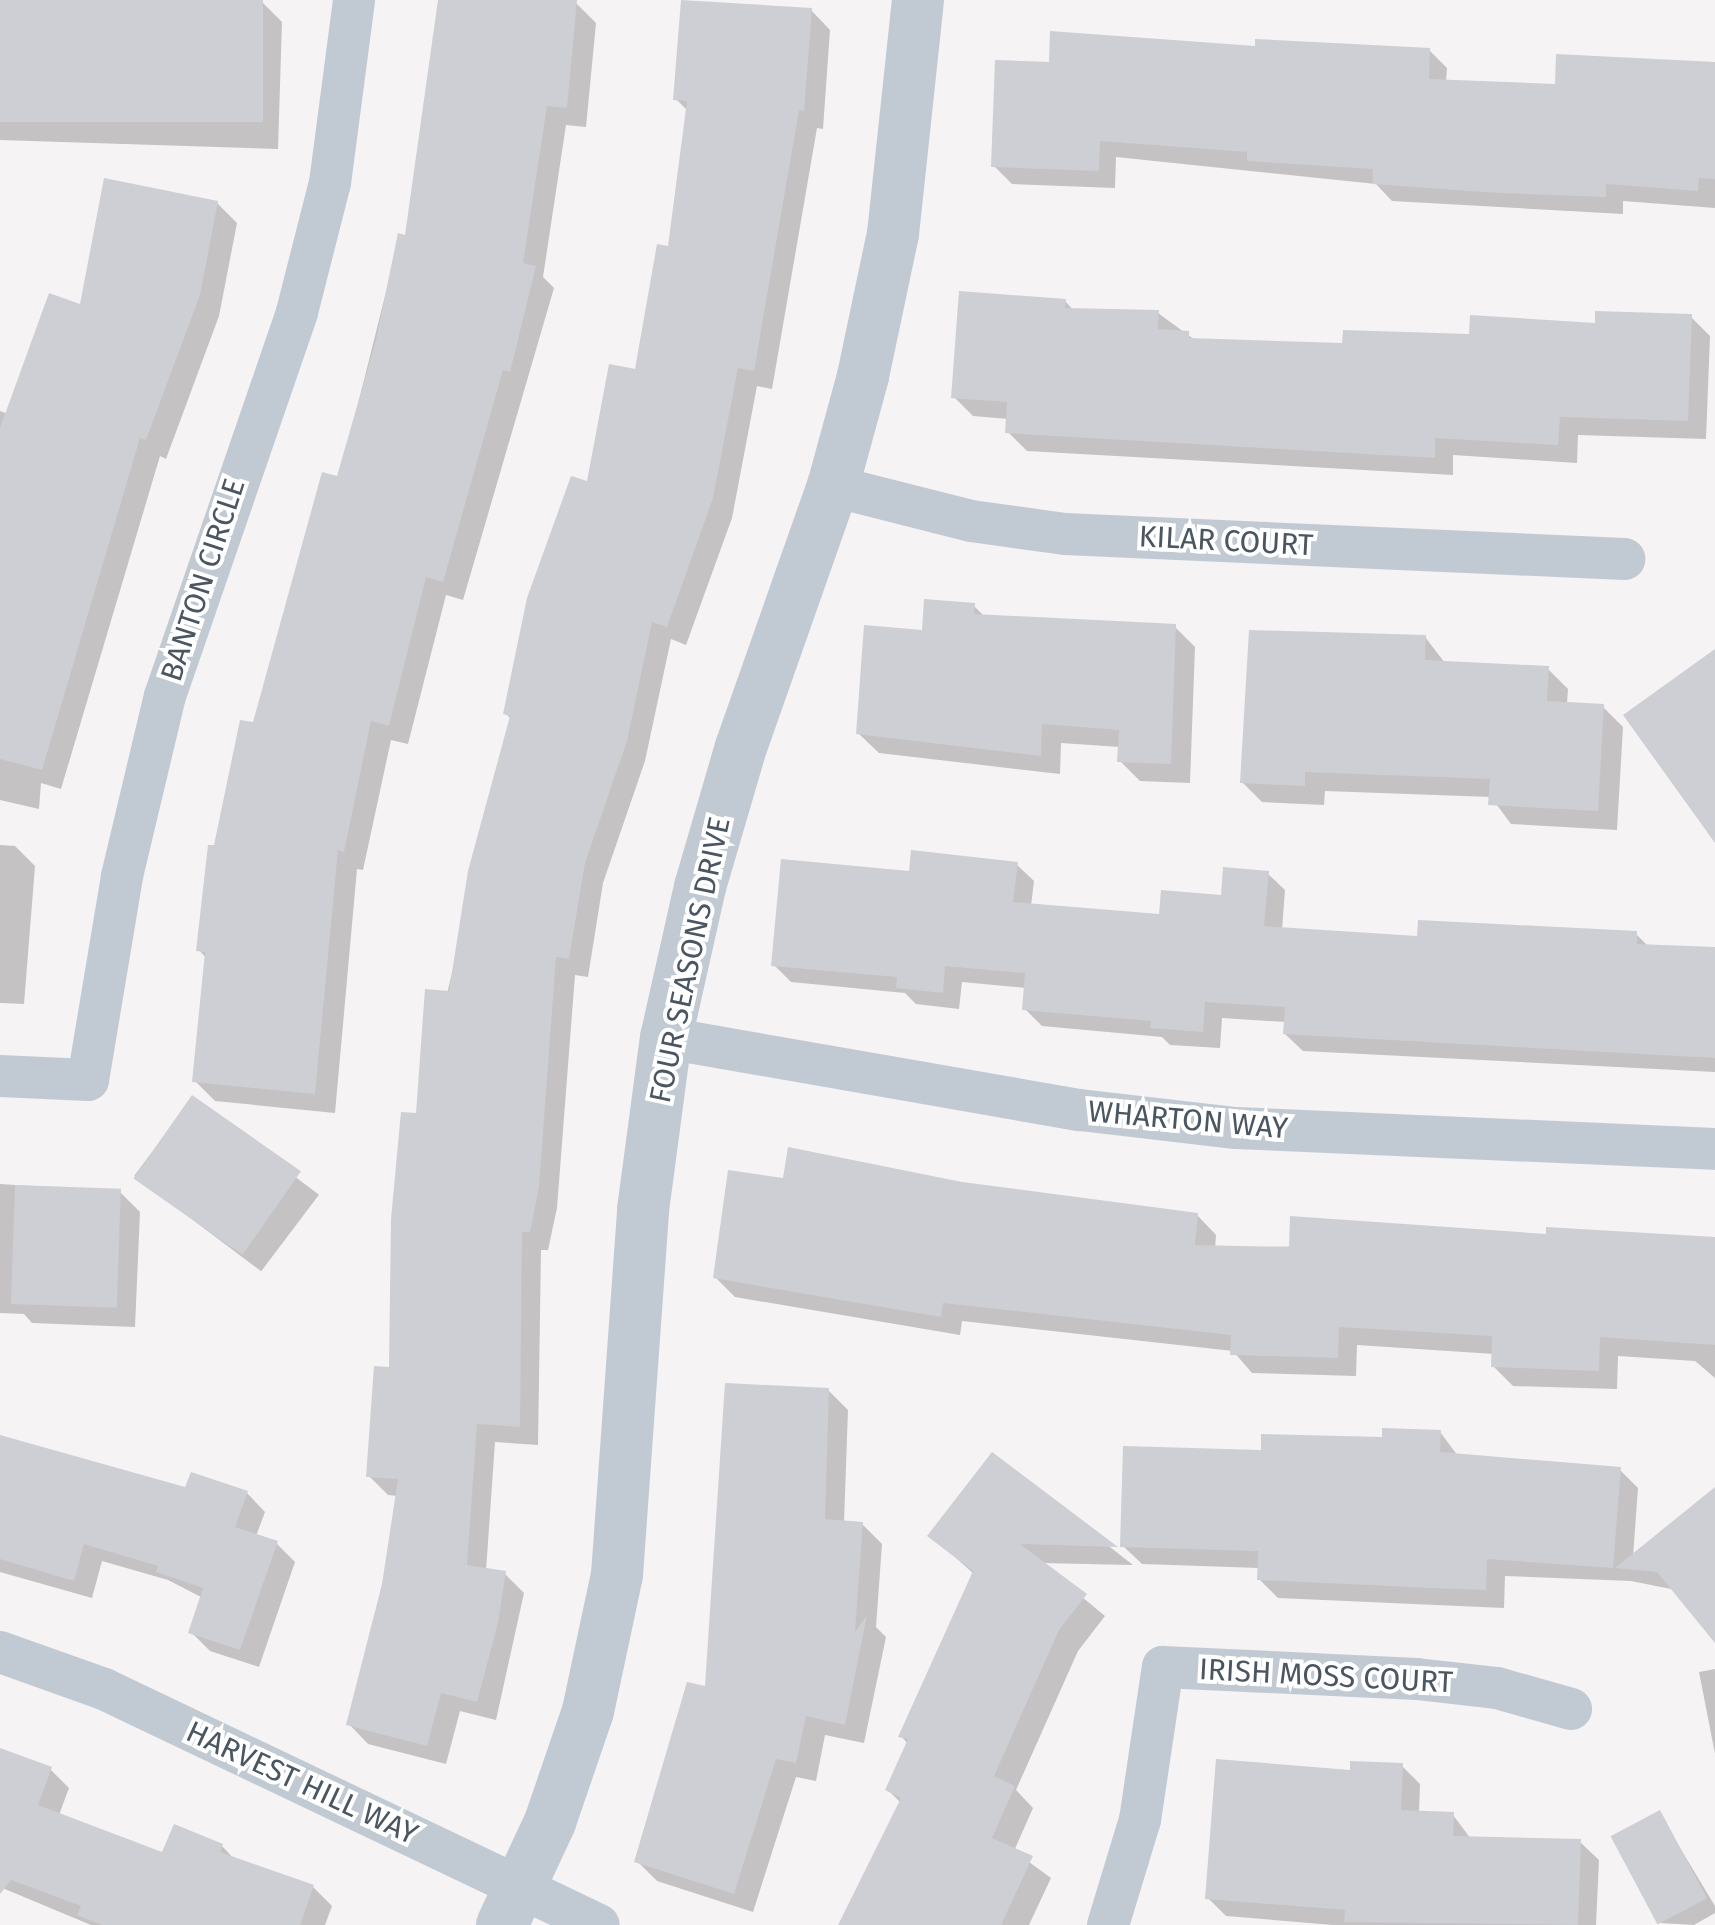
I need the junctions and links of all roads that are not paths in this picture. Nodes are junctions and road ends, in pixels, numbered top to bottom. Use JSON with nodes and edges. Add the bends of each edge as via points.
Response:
{"nodes":[{"id":1,"x":354,"y":0,"type":"edge"},
{"id":2,"x":918,"y":0,"type":"edge"},
{"id":3,"x":832,"y":486,"type":"junction"},
{"id":4,"x":1624,"y":559,"type":"dead end"},
{"id":5,"x":666,"y":1038,"type":"junction"},
{"id":6,"x":0,"y":1076,"type":"edge"},
{"id":7,"x":1715,"y":1149,"type":"edge"},
{"id":8,"x":0,"y":1652,"type":"edge"},
{"id":9,"x":1571,"y":1709,"type":"dead end"},
{"id":10,"x":512,"y":1906,"type":"edge"},
{"id":11,"x":599,"y":1925,"type":"edge"},
{"id":12,"x":1108,"y":1925,"type":"edge"}],
"edges":[{"from":1,"to":6,"type":"street","name":"BANTON CIRCLE","via":[[330,183],[297,312],[165,696],[122,876],[88,1080]]},
{"from":2,"to":3,"type":"street","name":"FOUR SEASONS DRIVE","via":[[893,234]]},
{"from":3,"to":4,"type":"street","name":"KILAR COURT","via":[[971,521],[1065,534]]},
{"from":3,"to":5,"type":"street","name":"FOUR SEASONS DRIVE","via":[[740,747]]},
{"from":5,"to":7,"type":"street","name":"WHARTON WAY","via":[[1080,1110],[1217,1126]]},
{"from":5,"to":10,"type":"street","name":"FOUR SEASONS DRIVE","via":[[643,1210],[617,1576],[588,1711]]},
{"from":8,"to":10,"type":"street","name":"HARVEST HILL WAY","via":[[104,1690]]},
{"from":9,"to":12,"type":"street","name":"IRISH MOSS COURT","via":[[1497,1688],[1417,1679],[1163,1667],[1140,1820]]},
{"from":10,"to":11,"type":"street","name":"HARVEST HILL WAY"}]}
